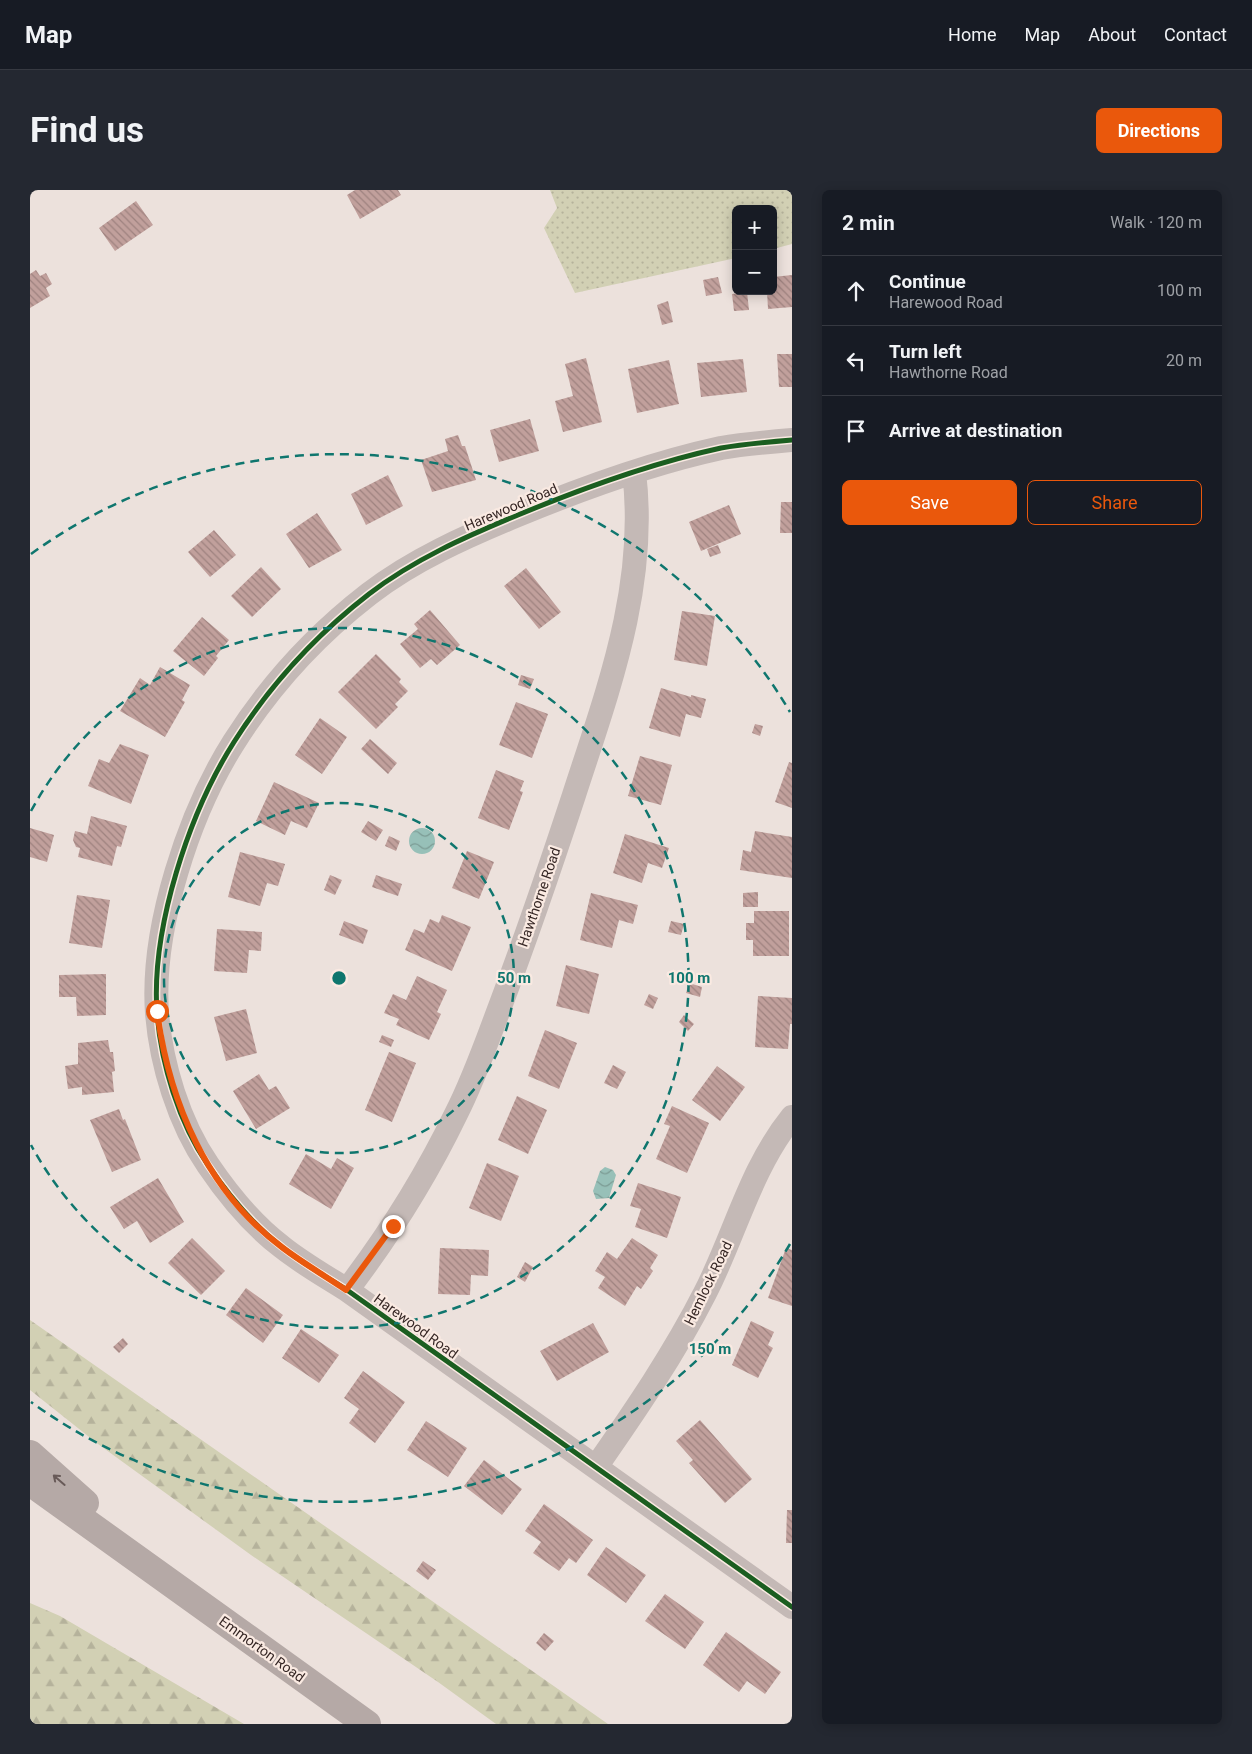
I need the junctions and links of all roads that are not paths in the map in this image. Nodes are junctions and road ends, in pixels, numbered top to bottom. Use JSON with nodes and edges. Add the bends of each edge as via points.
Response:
{"nodes":[{"id":1,"x":792,"y":440,"type":"edge"},
{"id":2,"x":634,"y":472,"type":"junction"},
{"id":3,"x":792,"y":1117,"type":"edge"},
{"id":4,"x":346,"y":1290,"type":"junction"},
{"id":5,"x":30,"y":1454,"type":"edge"},
{"id":6,"x":596,"y":1467,"type":"junction"},
{"id":7,"x":30,"y":1482,"type":"edge"},
{"id":8,"x":158,"y":1574,"type":"junction"},
{"id":9,"x":792,"y":1606,"type":"edge"},
{"id":10,"x":367,"y":1724,"type":"edge"}],
"edges":[{"from":1,"to":2,"type":"street","name":"Harewood Road","via":[[725,448]]},
{"from":2,"to":4,"type":"street","name":"Hawthorne Road","via":[[636,534],[634,581],[628,617],[612,677],[537,905],[457,1113],[393,1226]]},
{"from":2,"to":4,"type":"street","name":"Harewood Road","via":[[473,533],[371,592],[292,665],[263,701],[234,742],[208,789],[188,836],[173,886],[158,970],[157,1011],[162,1049],[172,1083],[186,1123],[206,1162],[226,1191],[282,1247]]},
{"from":3,"to":6,"type":"street","name":"Hemlock Road","via":[[774,1139],[755,1176],[713,1277],[675,1349]]},
{"from":4,"to":6,"type":"street","name":"Harewood Road"},
{"from":8,"to":5,"type":"main road","name":"Emmorton Road","one_way":true},
{"from":6,"to":9,"type":"street","name":"Harewood Road"},
{"from":7,"to":8,"type":"main road","name":"Emmorton Road"},
{"from":8,"to":10,"type":"main road","name":"Emmorton Road"}]}
